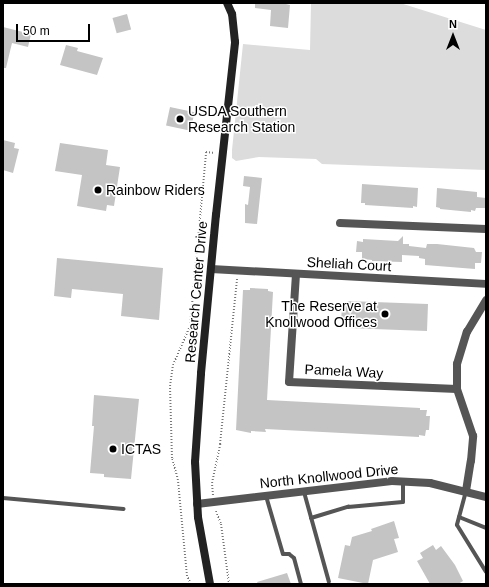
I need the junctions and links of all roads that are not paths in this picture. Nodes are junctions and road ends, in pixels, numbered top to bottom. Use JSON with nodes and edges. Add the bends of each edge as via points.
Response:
{"nodes":[{"id":1,"x":227,"y":3,"type":"edge"},
{"id":2,"x":340,"y":223,"type":"dead end"},
{"id":3,"x":486,"y":229,"type":"edge"},
{"id":4,"x":212,"y":269,"type":"junction"},
{"id":5,"x":296,"y":274,"type":"junction"},
{"id":6,"x":486,"y":284,"type":"edge"},
{"id":7,"x":486,"y":300,"type":"edge"},
{"id":8,"x":457,"y":389,"type":"junction"},
{"id":9,"x":403,"y":481,"type":"junction"},
{"id":10,"x":466,"y":491,"type":"junction"},
{"id":11,"x":304,"y":492,"type":"junction"},
{"id":12,"x":266,"y":496,"type":"junction"},
{"id":13,"x":486,"y":497,"type":"edge"},
{"id":14,"x":3,"y":498,"type":"edge"},
{"id":15,"x":198,"y":504,"type":"junction"},
{"id":16,"x":124,"y":509,"type":"dead end"},
{"id":17,"x":459,"y":517,"type":"junction"},
{"id":18,"x":311,"y":518,"type":"junction"},
{"id":19,"x":486,"y":528,"type":"edge"},
{"id":20,"x":486,"y":572,"type":"edge"},
{"id":21,"x":329,"y":582,"type":"dead end"},
{"id":22,"x":210,"y":584,"type":"edge"},
{"id":23,"x":302,"y":584,"type":"edge"}],
"edges":[{"from":1,"to":4,"type":"main road","name":"Research Center Drive","via":[[232,14],[235,42]]},
{"from":2,"to":3,"type":"street"},
{"from":4,"to":5,"type":"street","name":"Sheliah Court"},
{"from":4,"to":15,"type":"main road","name":"Research Center Drive","via":[[195,462]]},
{"from":5,"to":6,"type":"street","name":"Sheliah Court"},
{"from":5,"to":8,"type":"street","name":"Pamela Way","via":[[290,382]]},
{"from":7,"to":8,"type":"street","via":[[460,348]]},
{"from":8,"to":10,"type":"street","via":[[473,436]]},
{"from":9,"to":10,"type":"street","name":"North Knollwood Drive","via":[[430,483]]},
{"from":9,"to":11,"type":"street","name":"North Knollwood Drive"},
{"from":9,"to":18,"type":"lane","via":[[403,502],[348,507]]},
{"from":10,"to":13,"type":"street","name":"North Knollwood Drive"},
{"from":10,"to":17,"type":"lane"},
{"from":11,"to":12,"type":"street","name":"North Knollwood Drive"},
{"from":11,"to":18,"type":"lane"},
{"from":12,"to":15,"type":"street","name":"North Knollwood Drive"},
{"from":12,"to":23,"type":"lane","via":[[283,554],[289,554],[294,558]]},
{"from":14,"to":16,"type":"lane"},
{"from":15,"to":22,"type":"main road","name":"Research Center Drive","via":[[203,552]]},
{"from":17,"to":19,"type":"lane"},
{"from":17,"to":20,"type":"lane","via":[[457,525]]},
{"from":18,"to":21,"type":"lane"}]}
